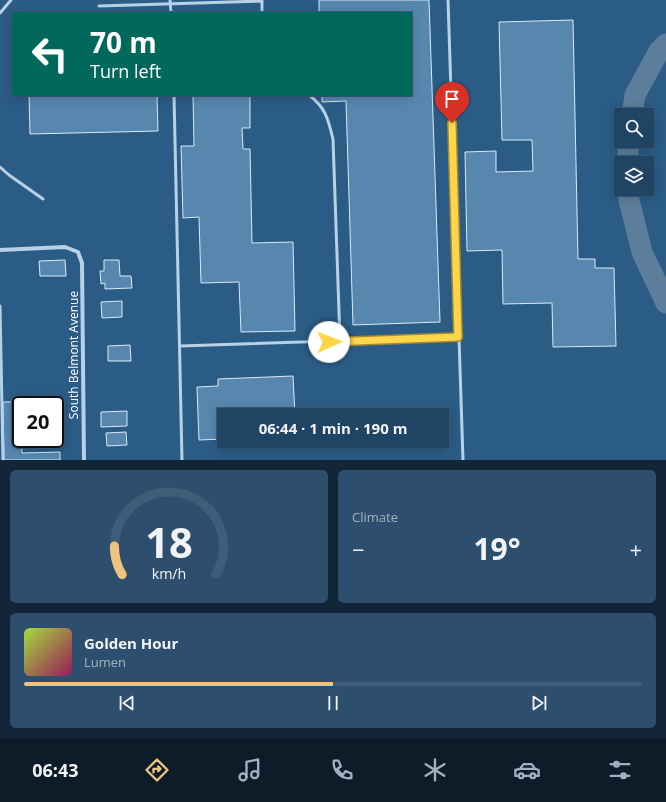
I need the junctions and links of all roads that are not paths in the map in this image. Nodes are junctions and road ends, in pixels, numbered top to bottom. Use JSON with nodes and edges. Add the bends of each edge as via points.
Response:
{"nodes":[{"id":1,"x":11,"y":0,"type":"edge"},
{"id":2,"x":448,"y":0,"type":"edge"},
{"id":3,"x":170,"y":2,"type":"edge"},
{"id":4,"x":99,"y":6,"type":"dead end"},
{"id":5,"x":171,"y":12,"type":"edge"},
{"id":6,"x":262,"y":12,"type":"edge"},
{"id":7,"x":0,"y":13,"type":"edge"},
{"id":8,"x":174,"y":96,"type":"edge"},
{"id":9,"x":310,"y":96,"type":"edge"},
{"id":10,"x":0,"y":167,"type":"edge"},
{"id":11,"x":43,"y":199,"type":"dead end"},
{"id":12,"x":0,"y":250,"type":"edge"},
{"id":13,"x":0,"y":306,"type":"edge"},
{"id":14,"x":458,"y":337,"type":"junction"},
{"id":15,"x":340,"y":341,"type":"junction"},
{"id":16,"x":180,"y":346,"type":"junction"},
{"id":17,"x":3,"y":460,"type":"edge"},
{"id":18,"x":84,"y":460,"type":"edge"},
{"id":19,"x":182,"y":460,"type":"edge"},
{"id":20,"x":463,"y":460,"type":"edge"}],
"edges":[{"from":1,"to":7,"type":"lane"},
{"from":2,"to":14,"type":"lane"},
{"from":3,"to":4,"type":"lane"},
{"from":3,"to":5,"type":"lane"},
{"from":3,"to":6,"type":"lane","via":[[262,1]]},
{"from":8,"to":16,"type":"lane"},
{"from":9,"to":15,"type":"lane","via":[[328,116],[333,139]]},
{"from":10,"to":11,"type":"lane"},
{"from":12,"to":18,"type":"street","name":"South Belmont Avenue","via":[[65,247],[78,252],[82,263]]},
{"from":13,"to":17,"type":"lane"},
{"from":14,"to":15,"type":"lane"},
{"from":14,"to":20,"type":"lane"},
{"from":15,"to":16,"type":"lane"},
{"from":16,"to":19,"type":"lane"}]}
